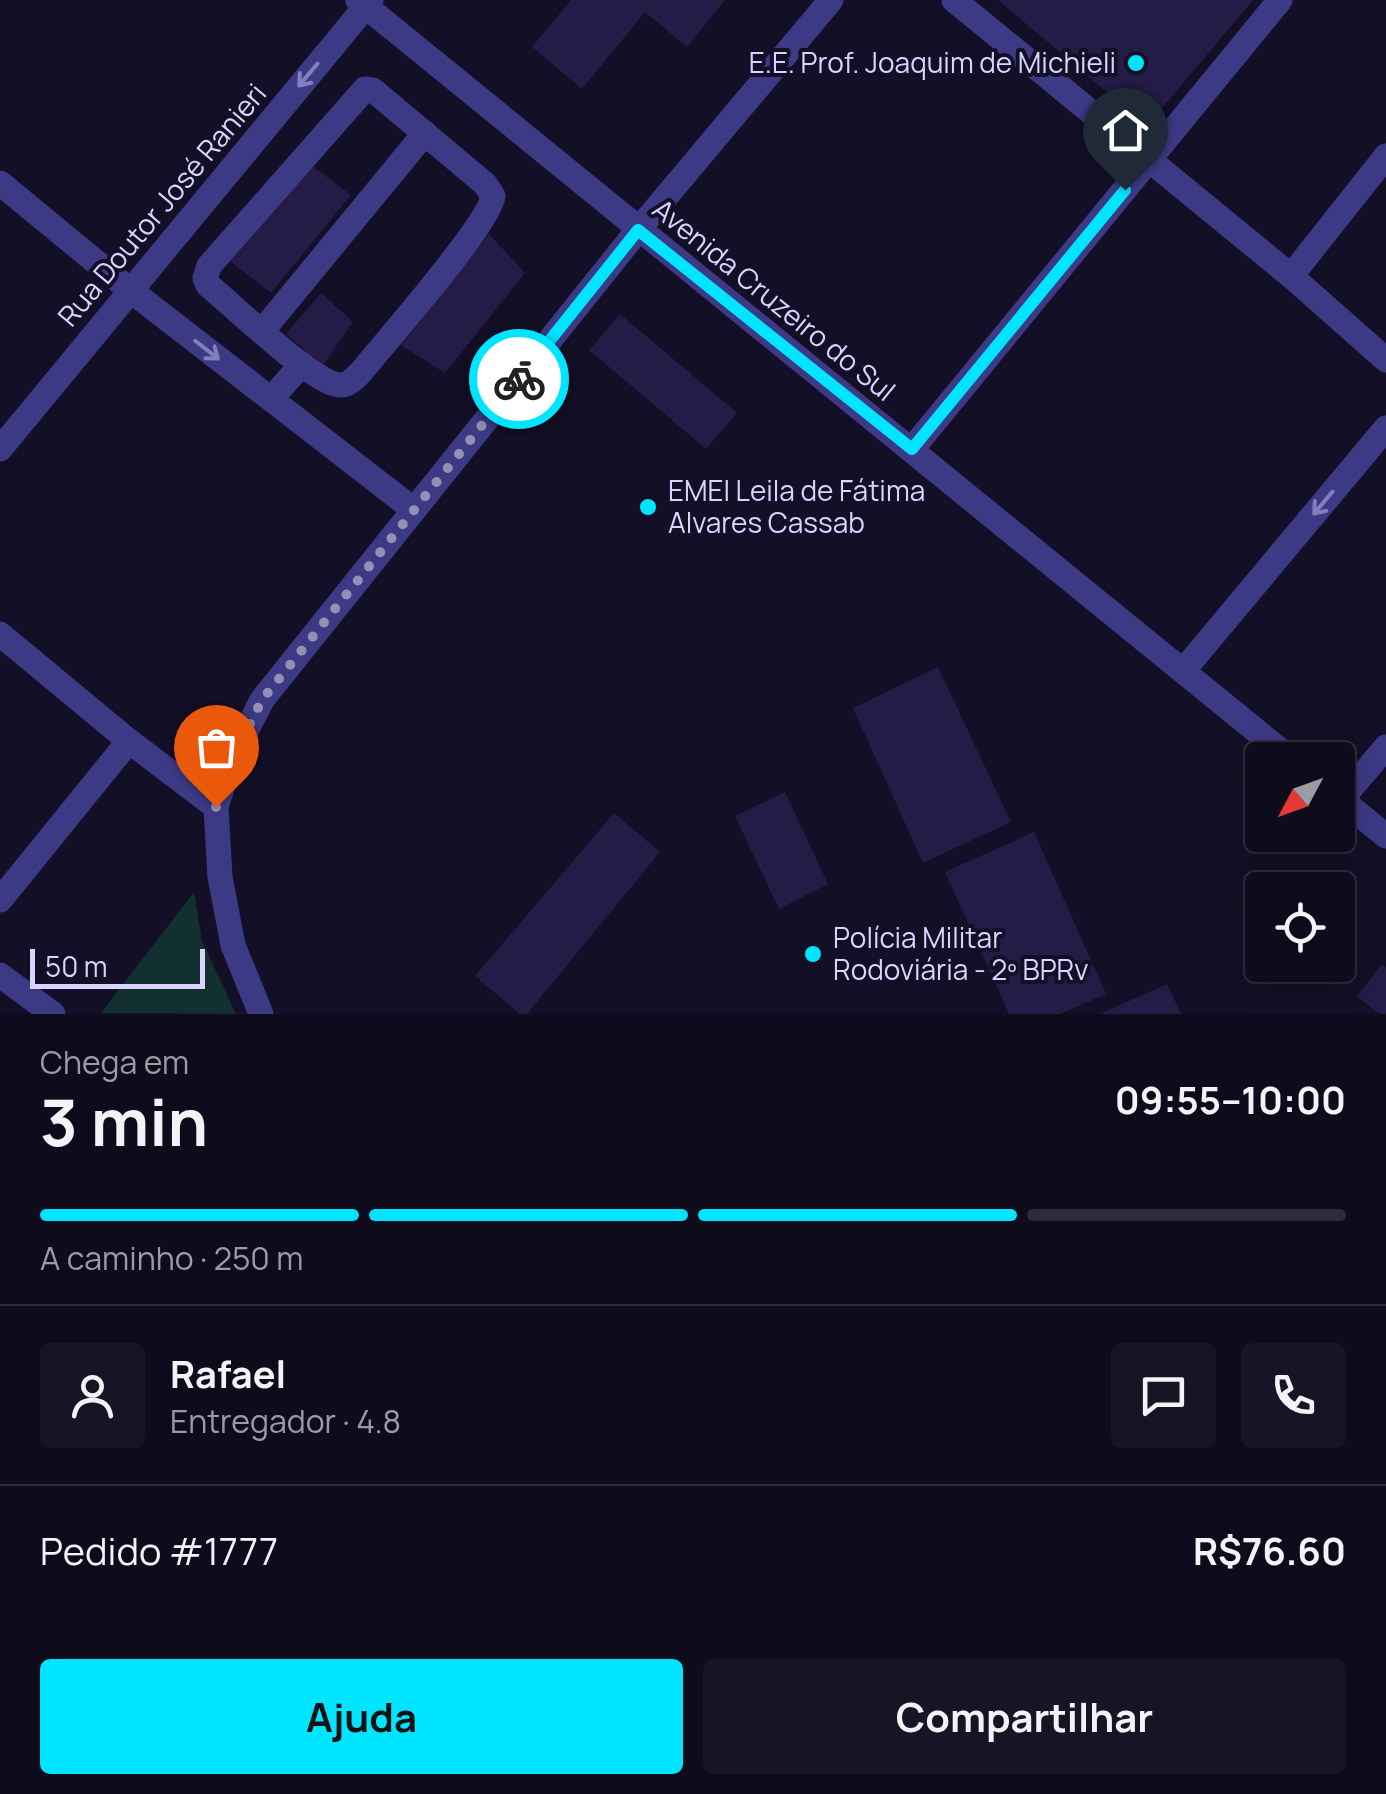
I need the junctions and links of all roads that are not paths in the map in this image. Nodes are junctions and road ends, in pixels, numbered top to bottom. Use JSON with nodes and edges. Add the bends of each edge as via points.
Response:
{"nodes":[{"id":1,"x":831,"y":0,"type":"edge"},
{"id":2,"x":954,"y":0,"type":"edge"},
{"id":3,"x":1280,"y":0,"type":"edge"},
{"id":4,"x":365,"y":2,"type":"edge"},
{"id":5,"x":424,"y":133,"type":"junction"},
{"id":6,"x":1386,"y":156,"type":"edge"},
{"id":7,"x":1149,"y":161,"type":"junction"},
{"id":8,"x":0,"y":183,"type":"edge"},
{"id":9,"x":638,"y":230,"type":"junction"},
{"id":10,"x":1290,"y":276,"type":"junction"},
{"id":11,"x":130,"y":290,"type":"junction"},
{"id":12,"x":263,"y":330,"type":"junction"},
{"id":13,"x":1386,"y":360,"type":"edge"},
{"id":14,"x":302,"y":364,"type":"junction"},
{"id":15,"x":271,"y":399,"type":"junction"},
{"id":16,"x":1386,"y":428,"type":"edge"},
{"id":17,"x":912,"y":449,"type":"junction"},
{"id":18,"x":0,"y":450,"type":"edge"},
{"id":19,"x":414,"y":510,"type":"junction"},
{"id":20,"x":0,"y":634,"type":"edge"},
{"id":21,"x":1183,"y":671,"type":"junction"},
{"id":22,"x":129,"y":741,"type":"junction"},
{"id":23,"x":1270,"y":742,"type":"edge"},
{"id":24,"x":1386,"y":747,"type":"edge"},
{"id":25,"x":1355,"y":781,"type":"edge"},
{"id":26,"x":216,"y":807,"type":"junction"},
{"id":27,"x":1355,"y":812,"type":"edge"},
{"id":28,"x":1386,"y":836,"type":"edge"},
{"id":29,"x":0,"y":900,"type":"edge"},
{"id":30,"x":0,"y":975,"type":"edge"},
{"id":31,"x":53,"y":1014,"type":"edge"},
{"id":32,"x":262,"y":1014,"type":"edge"}],
"edges":[{"from":1,"to":9,"type":"street"},
{"from":2,"to":7,"type":"street"},
{"from":3,"to":7,"type":"street"},
{"from":4,"to":9,"type":"street","name":"Avenida Cruzeiro do Sul"},
{"from":4,"to":11,"type":"street","name":"Rua Doutor José Ranieri","one_way":true},
{"from":5,"to":12,"type":"street"},
{"from":5,"to":12,"type":"street","via":[[373,90],[359,92],[210,266],[208,286]]},
{"from":5,"to":14,"type":"street","via":[[485,184],[492,207],[349,384],[336,385]]},
{"from":6,"to":10,"type":"street"},
{"from":7,"to":10,"type":"street"},
{"from":7,"to":17,"type":"street"},
{"from":8,"to":11,"type":"street"},
{"from":9,"to":17,"type":"street","name":"Avenida Cruzeiro do Sul"},
{"from":9,"to":19,"type":"street"},
{"from":10,"to":13,"type":"street"},
{"from":11,"to":15,"type":"street","one_way":true},
{"from":11,"to":18,"type":"street","name":"Rua Doutor José Ranieri"},
{"from":12,"to":14,"type":"street"},
{"from":14,"to":15,"type":"street"},
{"from":15,"to":19,"type":"street"},
{"from":16,"to":21,"type":"street","one_way":true},
{"from":17,"to":21,"type":"street","name":"Avenida Cruzeiro do Sul"},
{"from":19,"to":26,"type":"street","via":[[262,700]]},
{"from":20,"to":22,"type":"street"},
{"from":21,"to":23,"type":"street","name":"Avenida Cruzeiro do Sul"},
{"from":22,"to":26,"type":"street"},
{"from":22,"to":29,"type":"street"},
{"from":24,"to":25,"type":"street"},
{"from":26,"to":32,"type":"street","via":[[233,945]]},
{"from":27,"to":28,"type":"street"},
{"from":30,"to":31,"type":"street"}]}
